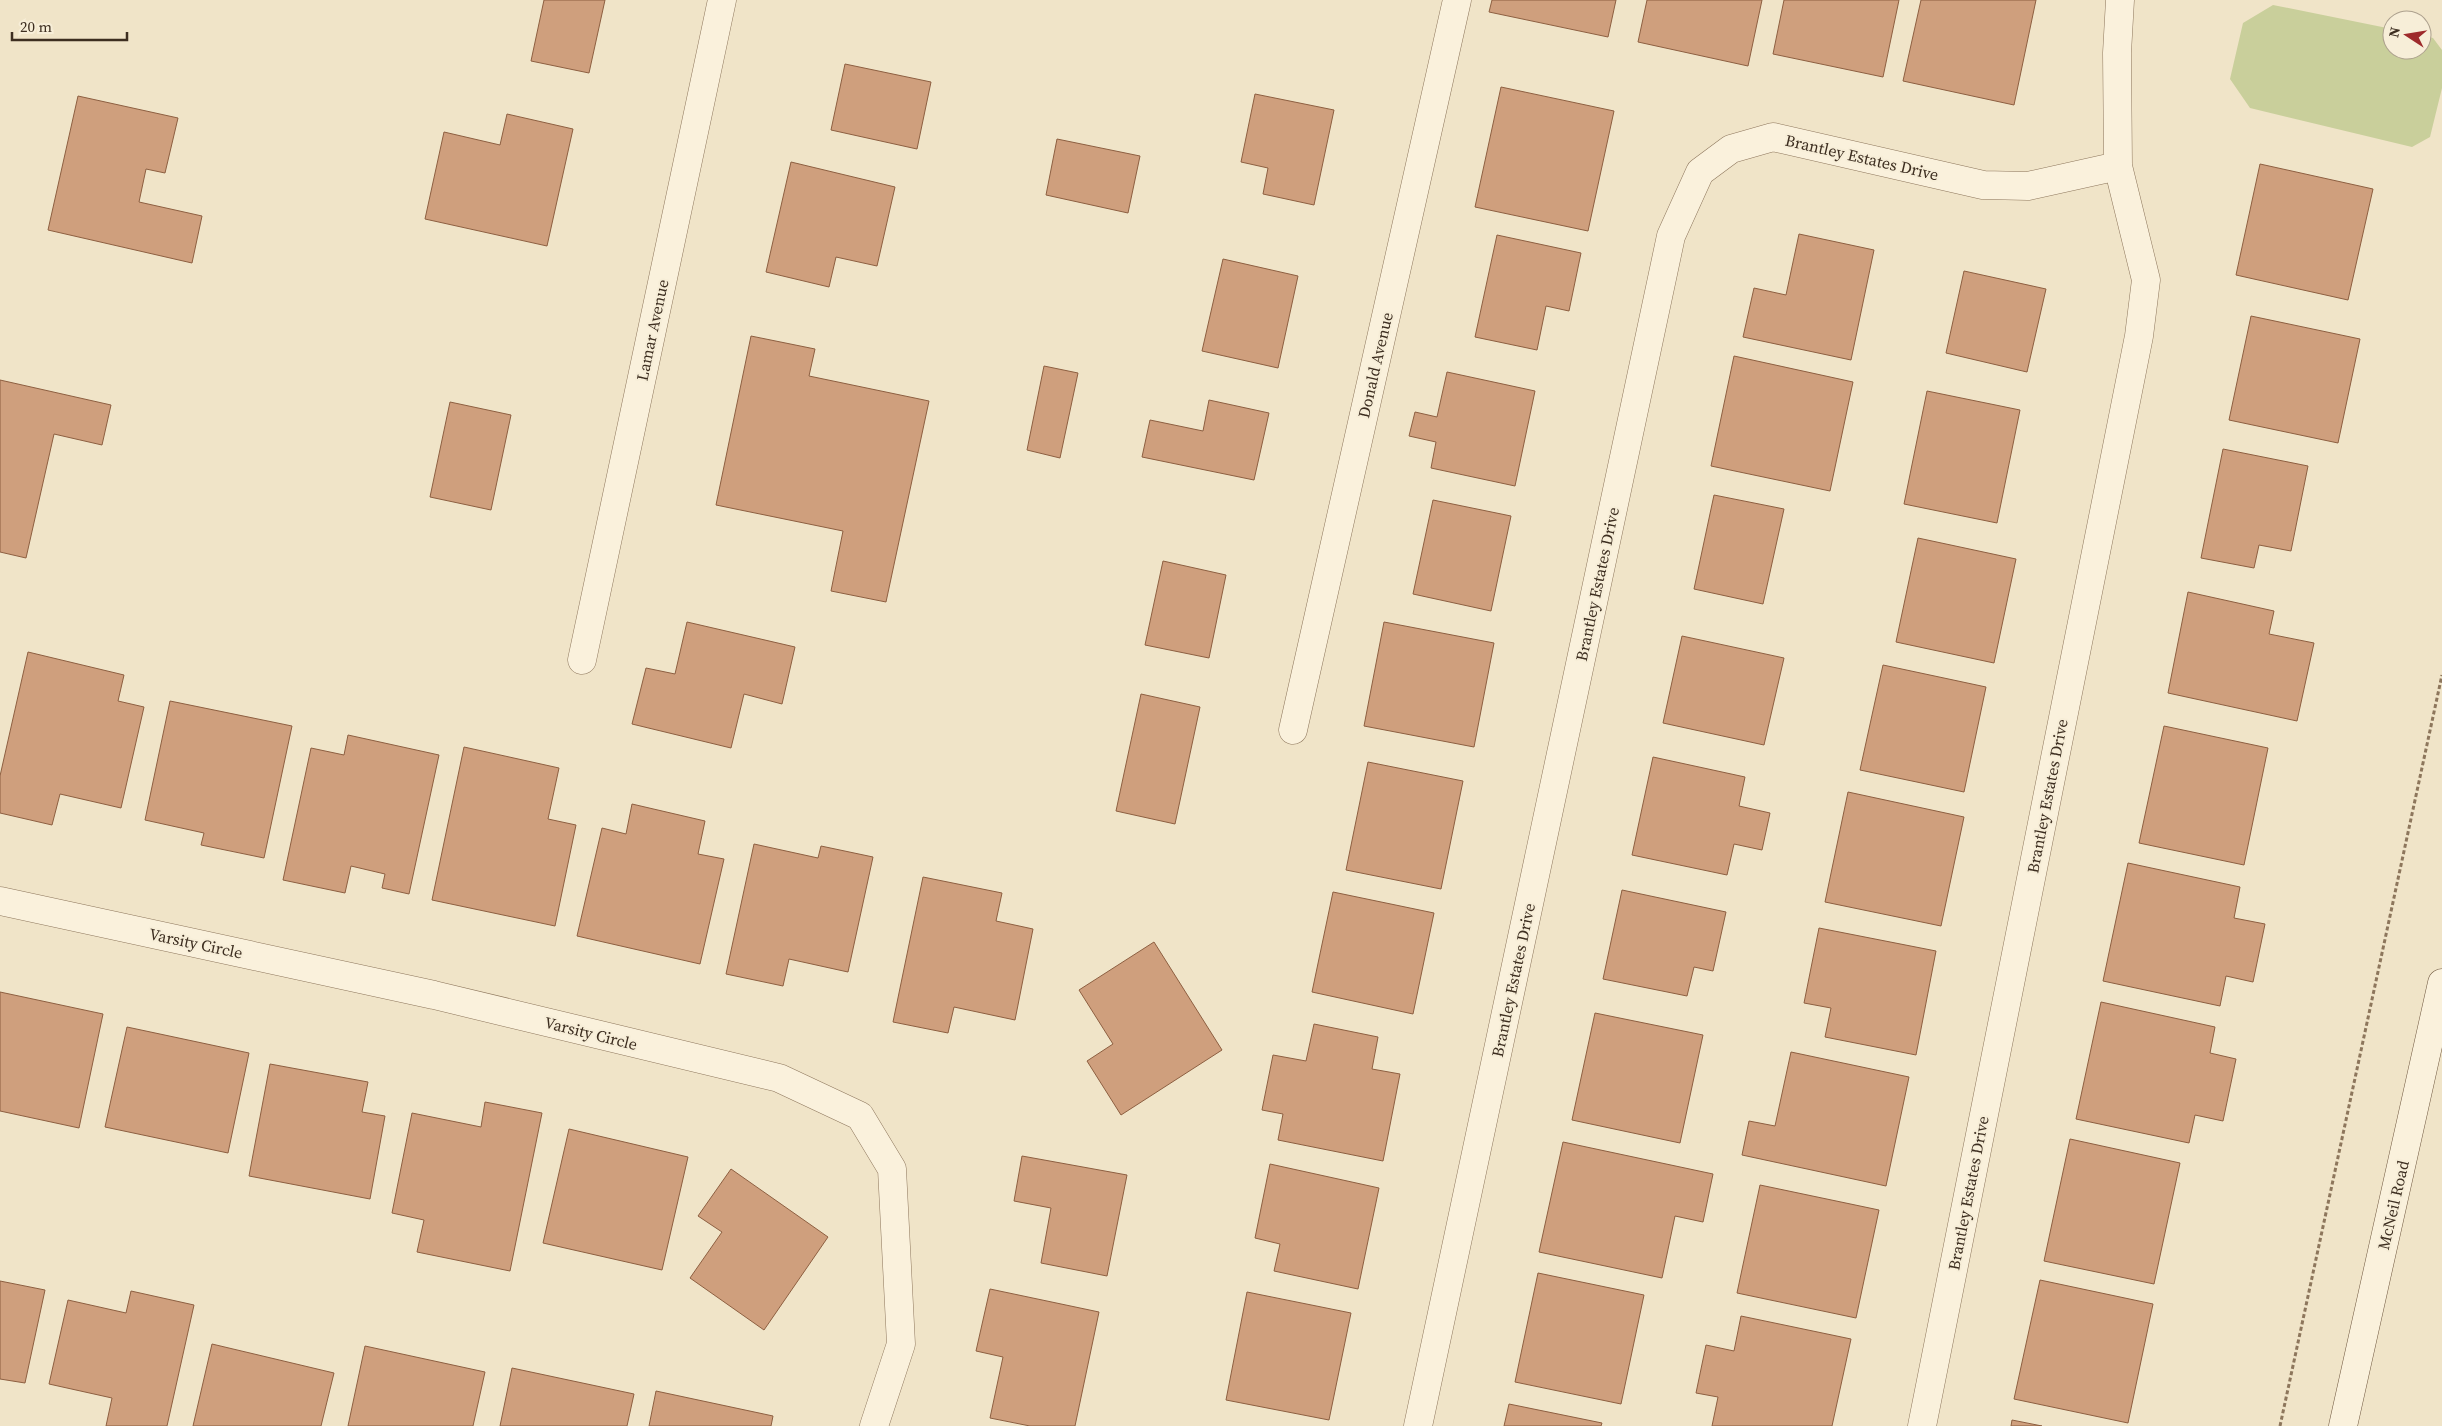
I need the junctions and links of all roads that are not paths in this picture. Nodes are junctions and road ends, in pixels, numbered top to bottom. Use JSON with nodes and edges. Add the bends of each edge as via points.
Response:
{"nodes":[{"id":1,"x":722,"y":0,"type":"edge"},
{"id":2,"x":1457,"y":0,"type":"edge"},
{"id":3,"x":2120,"y":0,"type":"edge"},
{"id":4,"x":2118,"y":166,"type":"junction"},
{"id":5,"x":582,"y":660,"type":"dead end"},
{"id":6,"x":1293,"y":730,"type":"dead end"},
{"id":7,"x":0,"y":901,"type":"edge"},
{"id":8,"x":2442,"y":983,"type":"edge"},
{"id":9,"x":874,"y":1426,"type":"edge"},
{"id":10,"x":1418,"y":1426,"type":"edge"},
{"id":11,"x":1922,"y":1426,"type":"edge"},
{"id":12,"x":2343,"y":1426,"type":"edge"}],
"edges":[{"from":1,"to":5,"type":"street","name":"Lamar Avenue"},
{"from":2,"to":6,"type":"street","name":"Donald Avenue"},
{"from":3,"to":4,"type":"street","name":"Brantley Estates Drive"},
{"from":4,"to":10,"type":"street","name":"Brantley Estates Drive","via":[[2028,186],[1983,185],[1773,137],[1731,149],[1700,172],[1670,236]]},
{"from":4,"to":11,"type":"street","name":"Brantley Estates Drive","via":[[2146,280],[2139,336]]},
{"from":7,"to":9,"type":"street","name":"Varsity Circle","via":[[434,995],[779,1078],[860,1116],[892,1169],[901,1344]]},
{"from":8,"to":12,"type":"street","name":"McNeil Road"}]}
